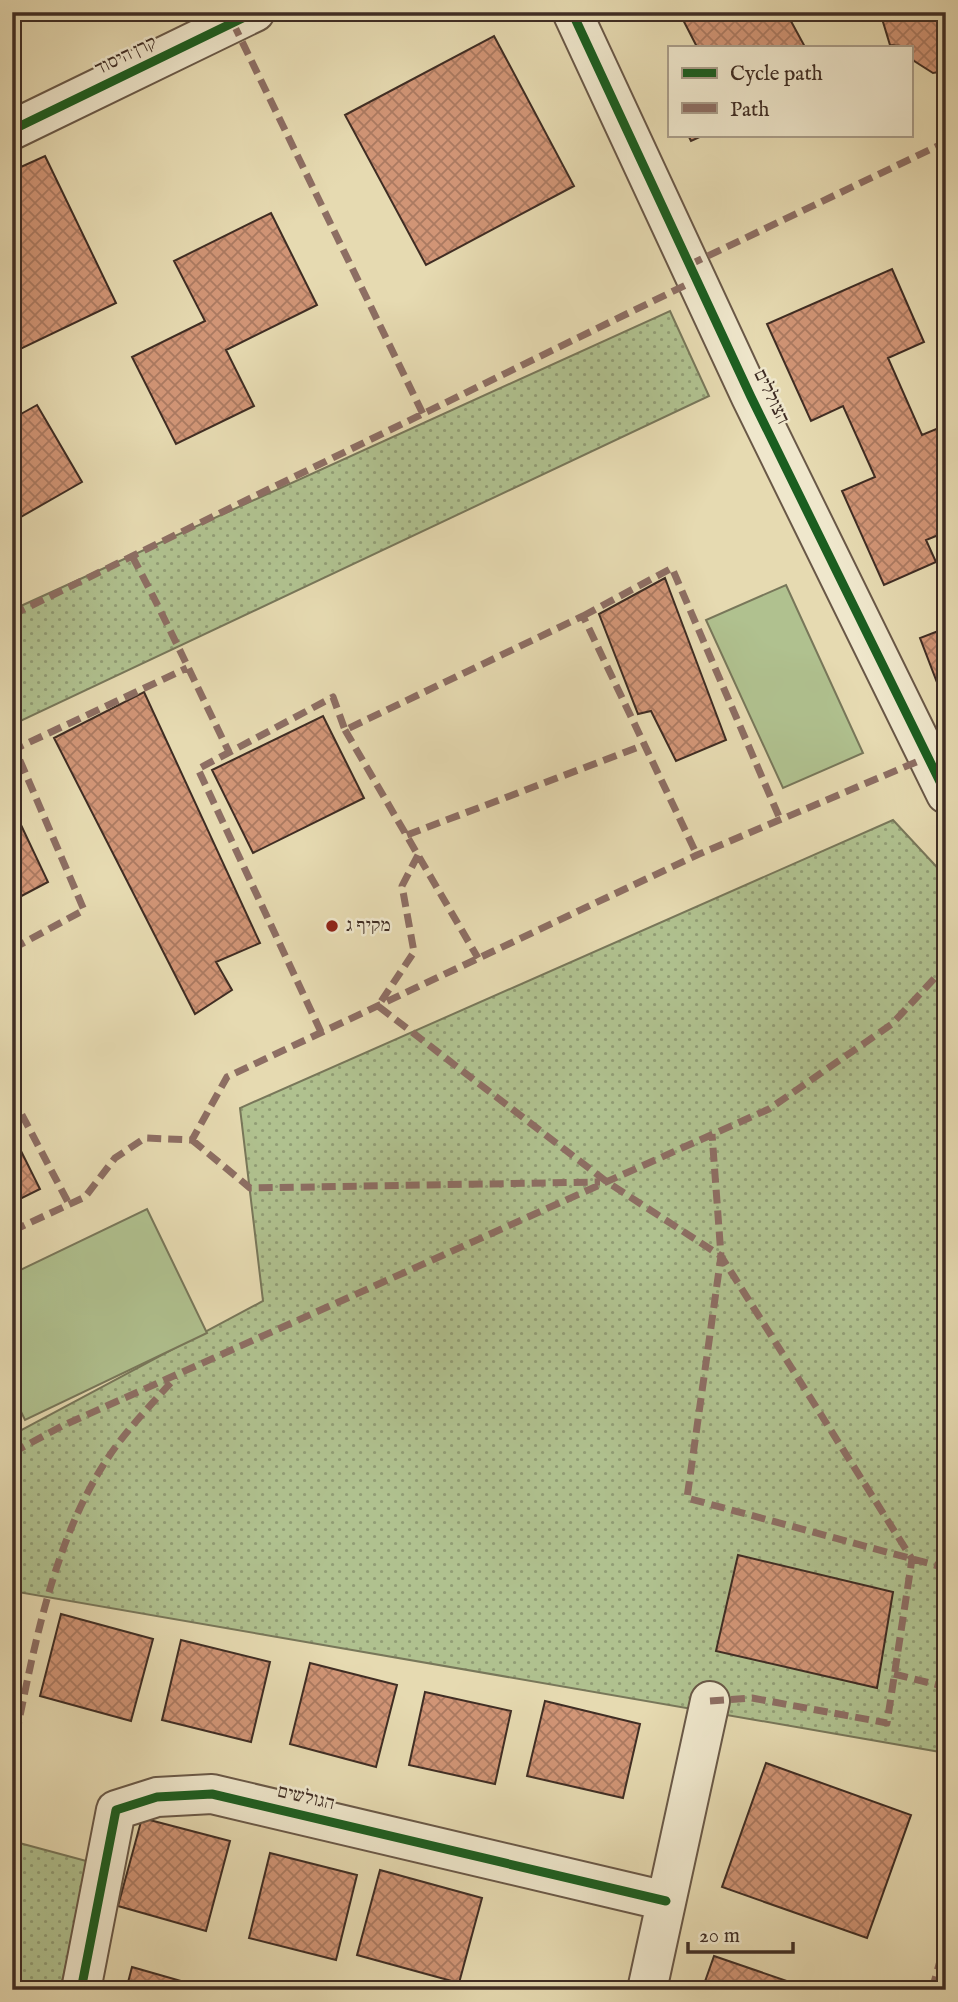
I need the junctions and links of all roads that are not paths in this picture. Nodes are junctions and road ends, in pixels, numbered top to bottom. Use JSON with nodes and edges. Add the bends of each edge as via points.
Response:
{"nodes":[{"id":1,"x":255,"y":12,"type":"edge"},
{"id":2,"x":572,"y":12,"type":"edge"},
{"id":3,"x":12,"y":130,"type":"edge"},
{"id":4,"x":946,"y":794,"type":"edge"},
{"id":5,"x":710,"y":1701,"type":"dead end"},
{"id":6,"x":667,"y":1901,"type":"junction"},
{"id":7,"x":80,"y":1990,"type":"edge"},
{"id":8,"x":647,"y":1990,"type":"edge"}],
"edges":[{"from":1,"to":3,"type":"street","name":"קרן היסוד"},
{"from":2,"to":4,"type":"street","name":"הצוללים","via":[[751,397]]},
{"from":5,"to":6,"type":"street"},
{"from":6,"to":7,"type":"street","name":"הגולשים","via":[[212,1794],[157,1797],[116,1810]]},
{"from":6,"to":8,"type":"street"}]}
